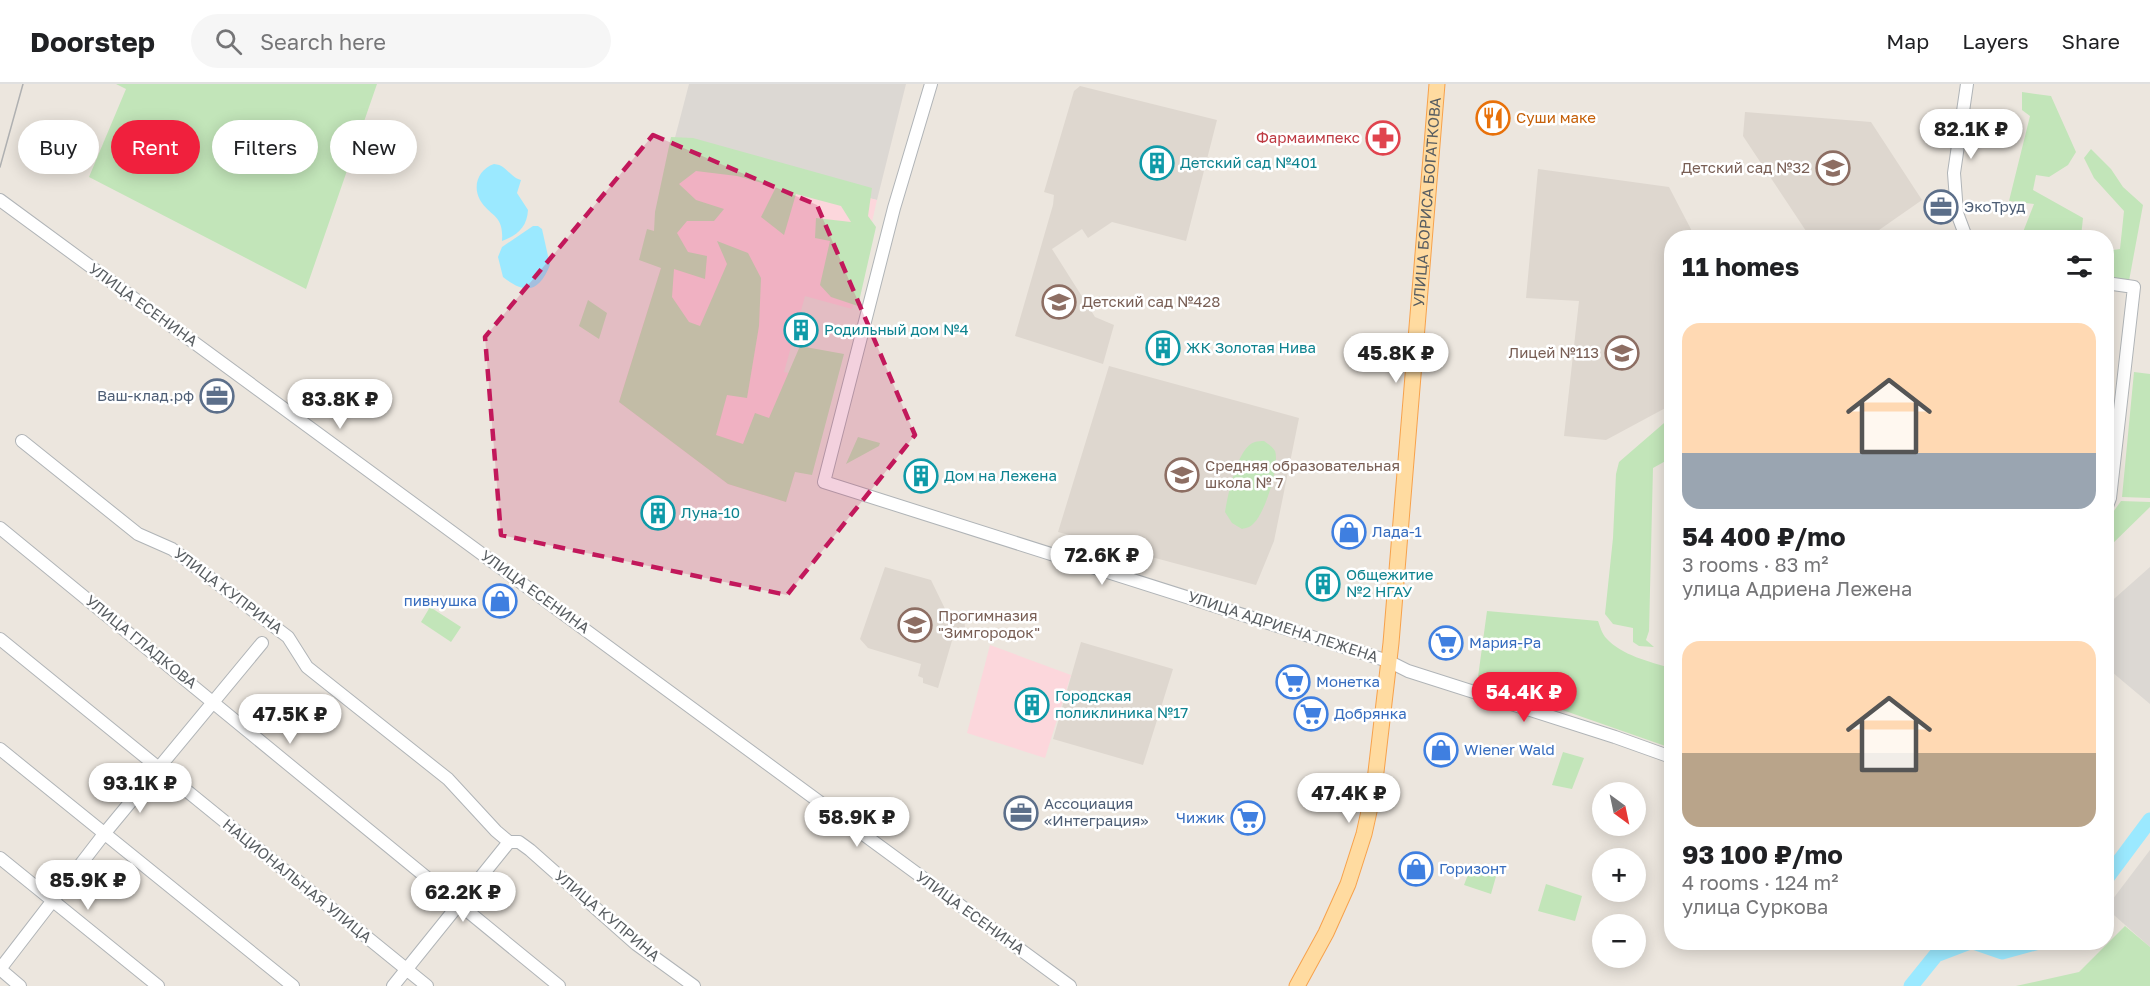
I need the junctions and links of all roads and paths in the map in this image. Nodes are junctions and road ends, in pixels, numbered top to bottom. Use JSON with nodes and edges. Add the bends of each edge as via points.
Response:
{"nodes":[{"id":1,"x":931,"y":84,"type":"edge"},
{"id":2,"x":1437,"y":84,"type":"edge"},
{"id":3,"x":1967,"y":84,"type":"edge"},
{"id":4,"x":0,"y":200,"type":"edge"},
{"id":5,"x":1963,"y":230,"type":"edge"},
{"id":6,"x":2114,"y":285,"type":"edge"},
{"id":7,"x":22,"y":441,"type":"dead end"},
{"id":8,"x":2114,"y":461,"type":"edge"},
{"id":9,"x":0,"y":528,"type":"edge"},
{"id":10,"x":0,"y":639,"type":"edge"},
{"id":11,"x":262,"y":643,"type":"dead end"},
{"id":12,"x":1388,"y":661,"type":"junction"},
{"id":13,"x":214,"y":702,"type":"junction"},
{"id":14,"x":0,"y":749,"type":"edge"},
{"id":15,"x":1664,"y":754,"type":"edge"},
{"id":16,"x":158,"y":768,"type":"junction"},
{"id":17,"x":104,"y":834,"type":"junction"},
{"id":18,"x":510,"y":842,"type":"junction"},
{"id":19,"x":0,"y":858,"type":"edge"},
{"id":20,"x":52,"y":900,"type":"junction"},
{"id":21,"x":459,"y":904,"type":"junction"},
{"id":22,"x":406,"y":969,"type":"junction"},
{"id":23,"x":20,"y":986,"type":"edge"},
{"id":24,"x":158,"y":986,"type":"edge"},
{"id":25,"x":293,"y":986,"type":"edge"},
{"id":26,"x":393,"y":986,"type":"edge"},
{"id":27,"x":427,"y":986,"type":"edge"},
{"id":28,"x":559,"y":986,"type":"edge"},
{"id":29,"x":694,"y":986,"type":"edge"},
{"id":30,"x":1070,"y":986,"type":"edge"},
{"id":31,"x":1297,"y":986,"type":"edge"}],
"edges":[{"from":1,"to":12,"type":"street","name":"УЛИЦА АДРИЕНА ЛЕЖЕНА","via":[[894,208],[824,482]]},
{"from":2,"to":12,"type":"main road","name":"УЛИЦА БОРИСА БОГАТКОВА"},
{"from":3,"to":5,"type":"street","via":[[1954,173],[1957,213]]},
{"from":4,"to":30,"type":"street","name":"УЛИЦА ЕСЕНИНА"},
{"from":6,"to":8,"type":"street","via":[[2134,287]]},
{"from":7,"to":18,"type":"street","name":"УЛИЦА КУПРИНА","via":[[138,534],[172,549],[288,637],[307,667],[448,779]]},
{"from":9,"to":13,"type":"street","name":"УЛИЦА ГЛАДКОВА"},
{"from":10,"to":16,"type":"street","name":"НАЦИОНАЛЬНАЯ УЛИЦА"},
{"from":11,"to":13,"type":"street"},
{"from":12,"to":15,"type":"street","name":"УЛИЦА АДРИЕНА ЛЕЖЕНА"},
{"from":12,"to":31,"type":"main road","name":"УЛИЦА БОРИСА БОГАТКОВА","via":[[1379,755],[1364,834],[1348,884]]},
{"from":13,"to":16,"type":"street"},
{"from":13,"to":21,"type":"street","name":"УЛИЦА ГЛАДКОВА"},
{"from":14,"to":17,"type":"street"},
{"from":16,"to":17,"type":"street"},
{"from":16,"to":22,"type":"street","name":"НАЦИОНАЛЬНАЯ УЛИЦА"},
{"from":17,"to":20,"type":"street"},
{"from":17,"to":25,"type":"street"},
{"from":18,"to":21,"type":"street"},
{"from":18,"to":29,"type":"street","name":"УЛИЦА КУПРИНА","via":[[519,842],[530,850],[636,944]]},
{"from":19,"to":20,"type":"street"},
{"from":20,"to":23,"type":"street","via":[[0,969]]},
{"from":20,"to":24,"type":"street"},
{"from":21,"to":22,"type":"street"},
{"from":21,"to":28,"type":"street","name":"УЛИЦА ГЛАДКОВА"},
{"from":22,"to":26,"type":"street"},
{"from":22,"to":27,"type":"street","name":"НАЦИОНАЛЬНАЯ УЛИЦА"}]}
